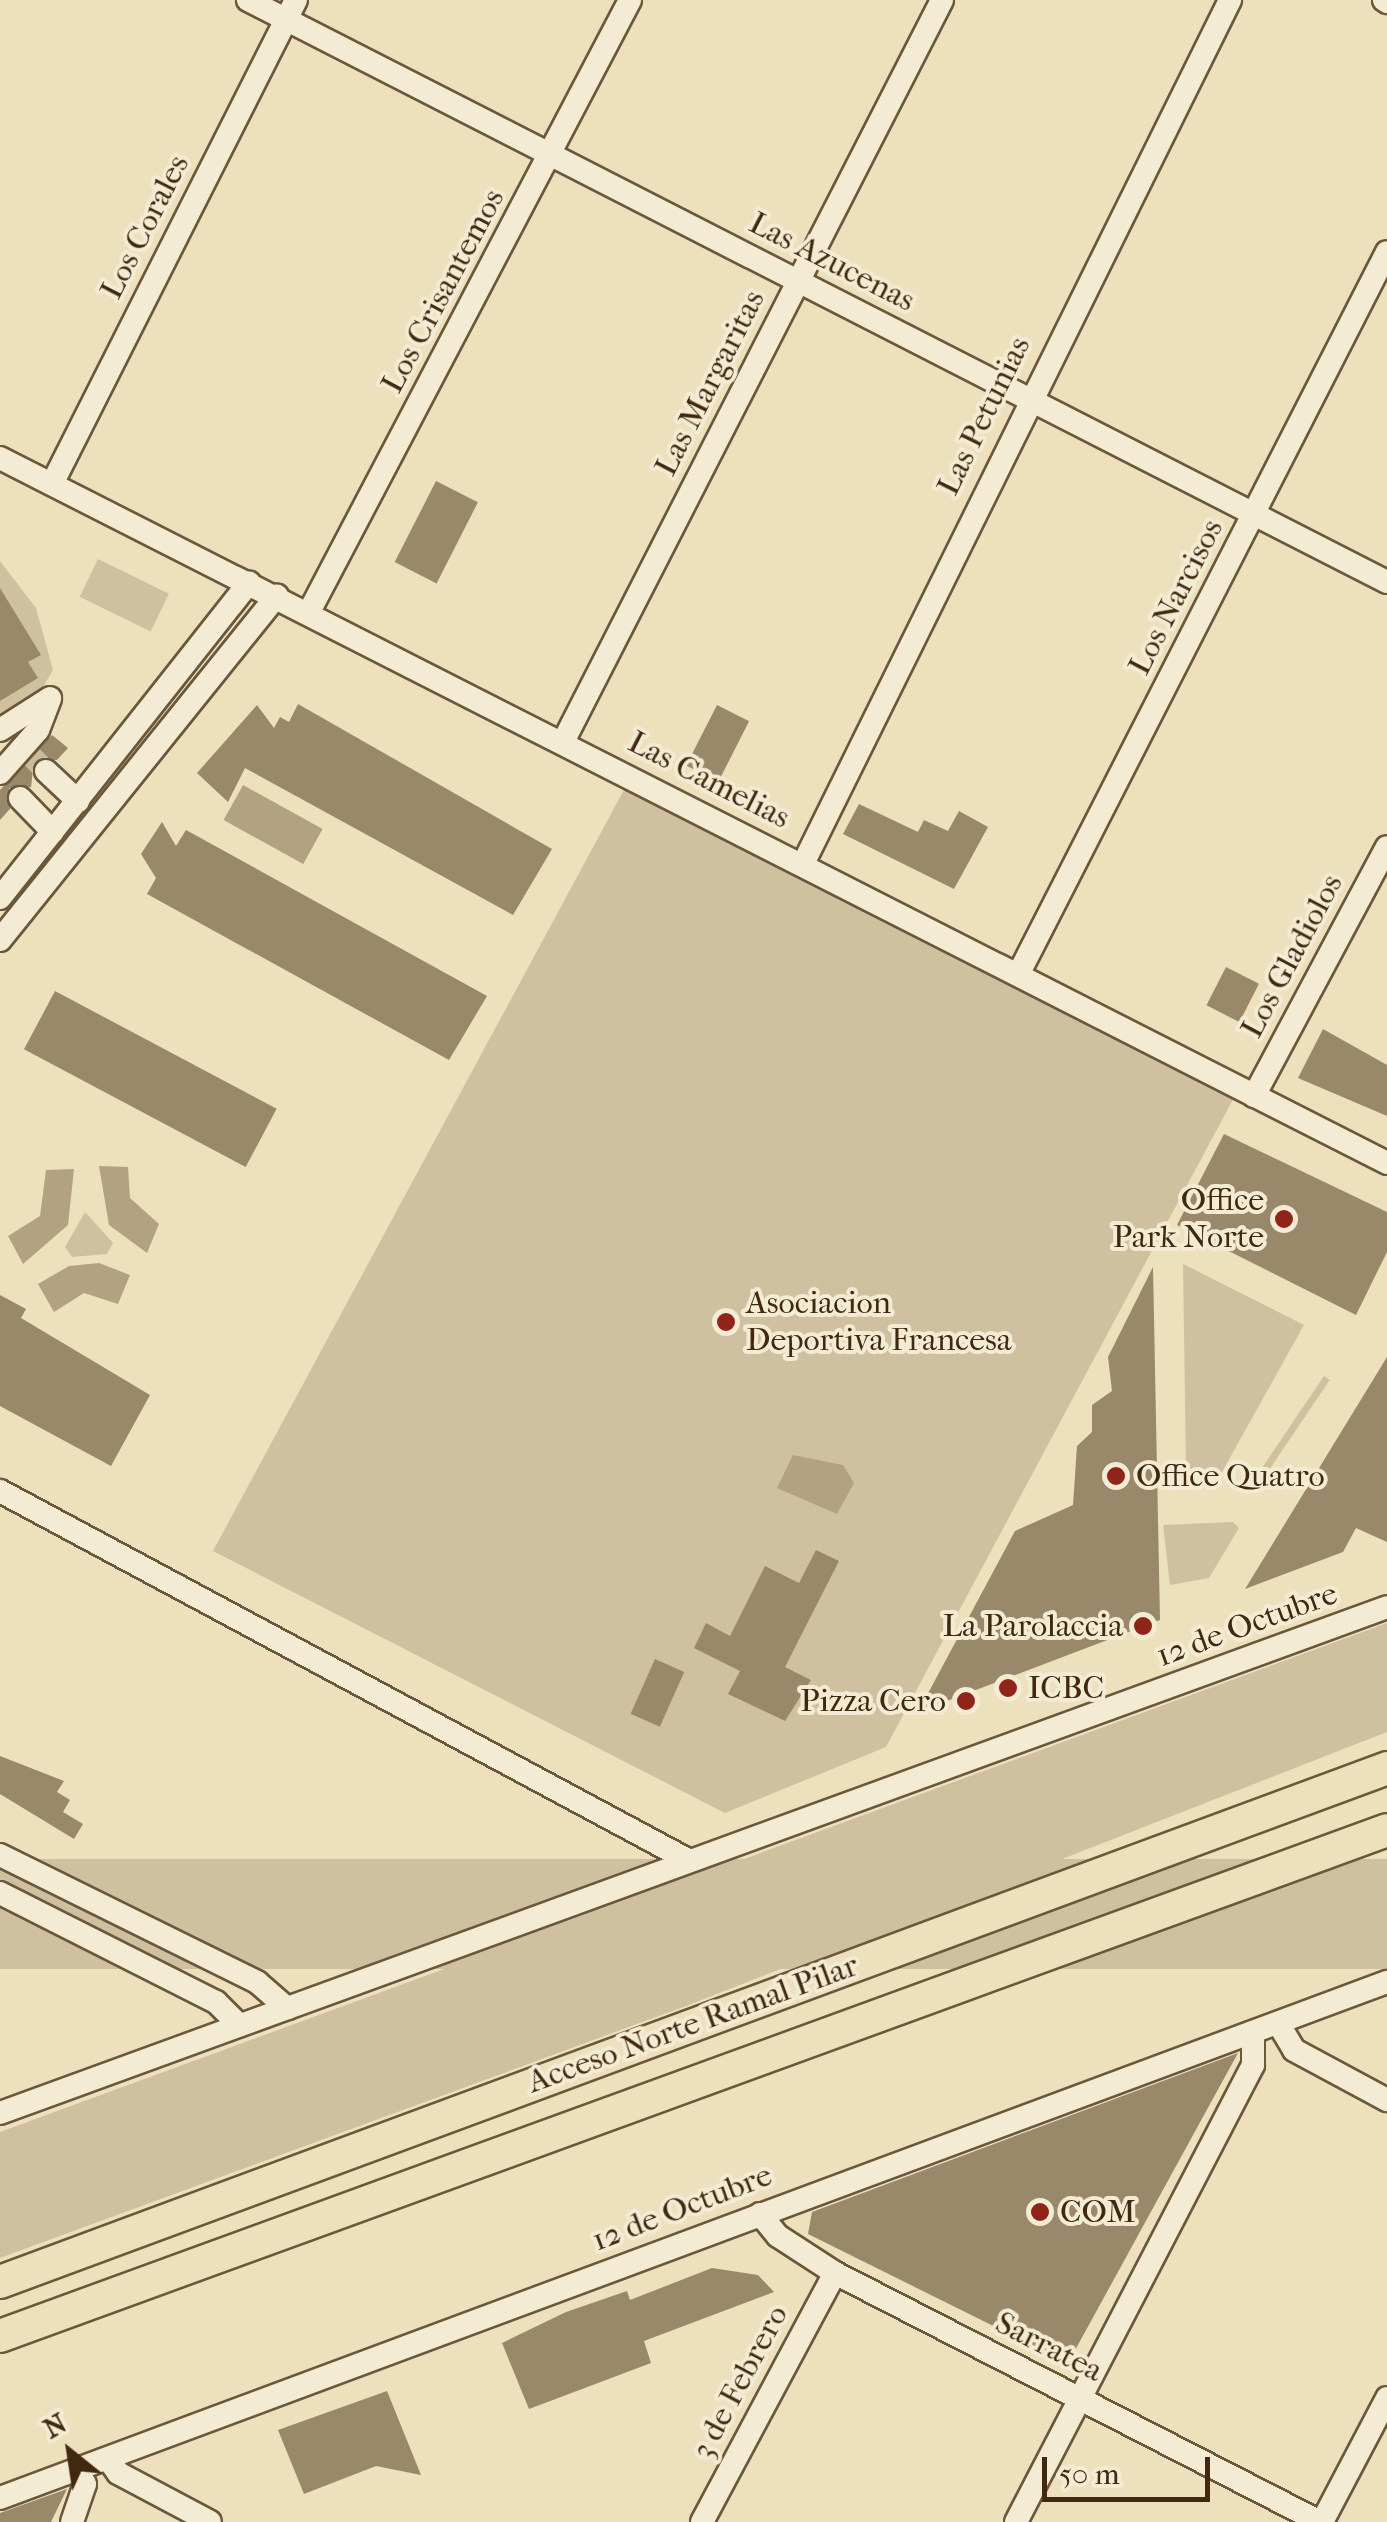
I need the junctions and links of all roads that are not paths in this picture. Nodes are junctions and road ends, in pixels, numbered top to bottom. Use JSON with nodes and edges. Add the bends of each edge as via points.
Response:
{"nodes":[{"id":1,"x":248,"y":0,"type":"edge"},
{"id":2,"x":630,"y":0,"type":"edge"},
{"id":3,"x":942,"y":0,"type":"edge"},
{"id":4,"x":1230,"y":0,"type":"edge"},
{"id":5,"x":291,"y":10,"type":"edge"},
{"id":6,"x":552,"y":156,"type":"junction"},
{"id":7,"x":1387,"y":252,"type":"edge"},
{"id":8,"x":798,"y":280,"type":"junction"},
{"id":9,"x":1027,"y":400,"type":"junction"},
{"id":10,"x":0,"y":458,"type":"edge"},
{"id":11,"x":52,"y":484,"type":"junction"},
{"id":12,"x":1254,"y":518,"type":"junction"},
{"id":13,"x":1387,"y":582,"type":"edge"},
{"id":14,"x":249,"y":584,"type":"junction"},
{"id":15,"x":277,"y":596,"type":"junction"},
{"id":16,"x":309,"y":612,"type":"junction"},
{"id":17,"x":0,"y":734,"type":"edge"},
{"id":18,"x":562,"y":742,"type":"junction"},
{"id":19,"x":34,"y":759,"type":"junction"},
{"id":20,"x":6,"y":786,"type":"edge"},
{"id":21,"x":66,"y":816,"type":"junction"},
{"id":22,"x":88,"y":829,"type":"junction"},
{"id":23,"x":1387,"y":847,"type":"edge"},
{"id":24,"x":803,"y":864,"type":"junction"},
{"id":25,"x":0,"y":898,"type":"edge"},
{"id":26,"x":0,"y":940,"type":"edge"},
{"id":27,"x":1020,"y":971,"type":"junction"},
{"id":28,"x":1254,"y":1096,"type":"junction"},
{"id":29,"x":1387,"y":1163,"type":"edge"},
{"id":30,"x":0,"y":1491,"type":"edge"},
{"id":31,"x":1387,"y":1607,"type":"edge"},
{"id":32,"x":1387,"y":1748,"type":"edge"},
{"id":33,"x":1387,"y":1768,"type":"edge"},
{"id":34,"x":1231,"y":1824,"type":"junction"},
{"id":35,"x":1377,"y":1835,"type":"edge"},
{"id":36,"x":0,"y":1855,"type":"edge"},
{"id":37,"x":686,"y":1858,"type":"junction"},
{"id":38,"x":0,"y":1893,"type":"edge"},
{"id":39,"x":85,"y":1896,"type":"junction"},
{"id":40,"x":70,"y":1928,"type":"junction"},
{"id":41,"x":1387,"y":1982,"type":"edge"},
{"id":42,"x":287,"y":2008,"type":"junction"},
{"id":43,"x":1278,"y":2022,"type":"junction"},
{"id":44,"x":239,"y":2024,"type":"junction"},
{"id":45,"x":1253,"y":2032,"type":"junction"},
{"id":46,"x":1387,"y":2100,"type":"edge"},
{"id":47,"x":0,"y":2113,"type":"edge"},
{"id":48,"x":760,"y":2214,"type":"junction"},
{"id":49,"x":835,"y":2274,"type":"junction"},
{"id":50,"x":164,"y":2275,"type":"junction"},
{"id":51,"x":0,"y":2282,"type":"edge"},
{"id":52,"x":0,"y":2336,"type":"edge"},
{"id":53,"x":0,"y":2352,"type":"edge"},
{"id":54,"x":1387,"y":2398,"type":"edge"},
{"id":55,"x":1080,"y":2399,"type":"junction"},
{"id":56,"x":108,"y":2459,"type":"junction"},
{"id":57,"x":76,"y":2470,"type":"junction"},
{"id":58,"x":0,"y":2498,"type":"edge"},
{"id":59,"x":72,"y":2522,"type":"edge"},
{"id":60,"x":210,"y":2522,"type":"edge"},
{"id":61,"x":702,"y":2522,"type":"edge"},
{"id":62,"x":1016,"y":2522,"type":"edge"},
{"id":63,"x":1321,"y":2522,"type":"edge"}],
"edges":[{"from":1,"to":5,"type":"street","name":"Las Azucenas"},
{"from":2,"to":6,"type":"street","name":"Los Crisantemos"},
{"from":3,"to":8,"type":"street","name":"Las Margaritas"},
{"from":4,"to":9,"type":"street","name":"Las Petunias"},
{"from":5,"to":6,"type":"street","name":"Las Azucenas"},
{"from":5,"to":11,"type":"street","name":"Los Corales"},
{"from":6,"to":8,"type":"street","name":"Las Azucenas"},
{"from":6,"to":16,"type":"street","name":"Los Crisantemos"},
{"from":7,"to":12,"type":"street","name":"Los Narcisos"},
{"from":8,"to":9,"type":"street","name":"Las Azucenas"},
{"from":8,"to":18,"type":"street","name":"Las Margaritas"},
{"from":9,"to":12,"type":"street","name":"Las Azucenas"},
{"from":9,"to":24,"type":"street","name":"Las Petunias"},
{"from":10,"to":11,"type":"street","name":"Las Camelias"},
{"from":11,"to":14,"type":"street","name":"Las Camelias"},
{"from":12,"to":13,"type":"street","name":"Las Azucenas"},
{"from":12,"to":27,"type":"street","name":"Los Narcisos"},
{"from":14,"to":15,"type":"street","name":"Las Camelias"},
{"from":14,"to":21,"type":"street"},
{"from":15,"to":16,"type":"street","name":"Las Camelias"},
{"from":15,"to":22,"type":"street"},
{"from":16,"to":18,"type":"street","name":"Las Camelias"},
{"from":17,"to":19,"type":"street"},
{"from":17,"to":19,"type":"street","via":[[50,698]]},
{"from":18,"to":24,"type":"street","name":"Las Camelias"},
{"from":19,"to":20,"type":"street"},
{"from":19,"to":21,"type":"street"},
{"from":20,"to":21,"type":"street"},
{"from":21,"to":22,"type":"street"},
{"from":21,"to":25,"type":"street"},
{"from":22,"to":26,"type":"street"},
{"from":23,"to":28,"type":"street","name":"Los Gladiolos"},
{"from":24,"to":27,"type":"street","name":"Las Camelias"},
{"from":27,"to":28,"type":"street","name":"Las Camelias"},
{"from":28,"to":29,"type":"street","name":"Las Camelias"},
{"from":30,"to":37,"type":"street"},
{"from":31,"to":37,"type":"street","name":"12 de Octubre"},
{"from":32,"to":34,"type":"highway"},
{"from":33,"to":34,"type":"highway","name":"Acceso Norte Ramal Pilar"},
{"from":34,"to":51,"type":"highway","name":"Acceso Norte Ramal Pilar"},
{"from":35,"to":50,"type":"highway","name":"Acceso Norte Ramal Pilar"},
{"from":36,"to":39,"type":"street"},
{"from":37,"to":42,"type":"street","name":"12 de Octubre"},
{"from":38,"to":40,"type":"street"},
{"from":39,"to":40,"type":"street"},
{"from":39,"to":42,"type":"street","via":[[258,1982]]},
{"from":40,"to":44,"type":"street","via":[[216,2002]]},
{"from":41,"to":43,"type":"street","name":"12 de Octubre"},
{"from":42,"to":44,"type":"street","name":"12 de Octubre"},
{"from":43,"to":45,"type":"street","name":"12 de Octubre"},
{"from":43,"to":46,"type":"street","via":[[1294,2050]]},
{"from":44,"to":47,"type":"street","name":"12 de Octubre"},
{"from":45,"to":48,"type":"street","name":"12 de Octubre"},
{"from":45,"to":55,"type":"street","via":[[1253,2066]]},
{"from":48,"to":49,"type":"street","name":"Sarratea","via":[[778,2236]]},
{"from":48,"to":56,"type":"street","name":"12 de Octubre"},
{"from":49,"to":55,"type":"street","name":"Sarratea"},
{"from":49,"to":61,"type":"street","name":"3 de Febrero"},
{"from":50,"to":52,"type":"highway","name":"Acceso Norte Ramal Pilar"},
{"from":50,"to":53,"type":"highway"},
{"from":54,"to":63,"type":"street"},
{"from":55,"to":62,"type":"street"},
{"from":55,"to":63,"type":"street","name":"Sarratea"},
{"from":56,"to":57,"type":"street","name":"12 de Octubre"},
{"from":56,"to":60,"type":"street","via":[[118,2473]]},
{"from":57,"to":58,"type":"street","name":"12 de Octubre"},
{"from":57,"to":59,"type":"street","via":[[86,2484]]}]}
